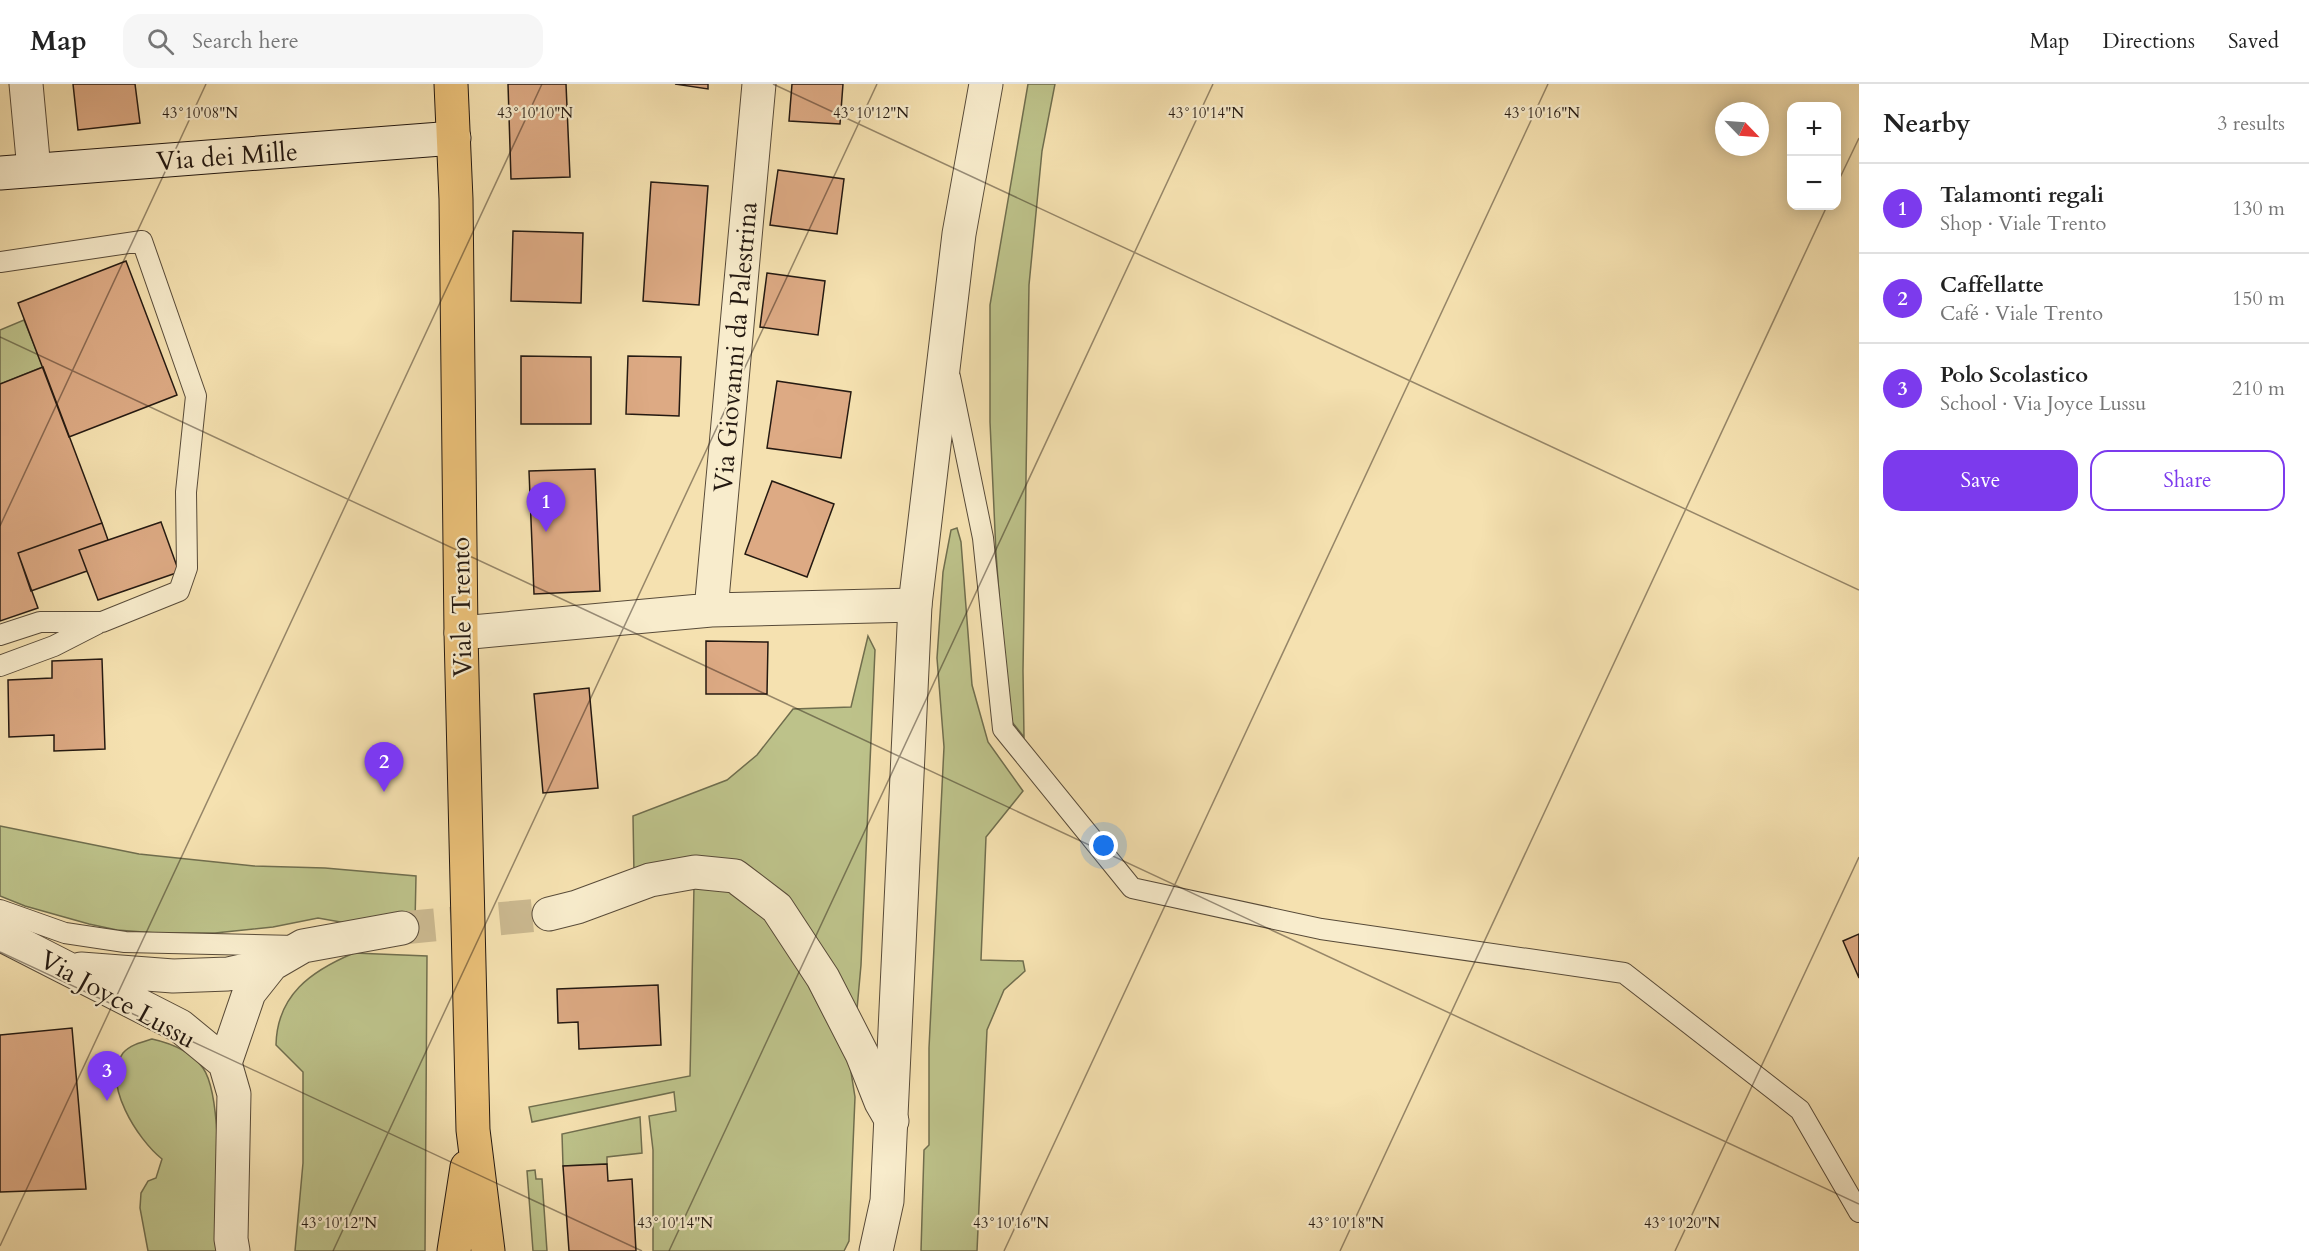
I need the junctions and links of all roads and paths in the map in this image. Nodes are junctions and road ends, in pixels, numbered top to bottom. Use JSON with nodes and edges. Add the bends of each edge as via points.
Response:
{"nodes":[{"id":1,"x":26,"y":84,"type":"edge"},
{"id":2,"x":451,"y":84,"type":"edge"},
{"id":3,"x":759,"y":84,"type":"edge"},
{"id":4,"x":986,"y":84,"type":"edge"},
{"id":5,"x":454,"y":138,"type":"junction"},
{"id":6,"x":34,"y":170,"type":"junction"},
{"id":7,"x":0,"y":173,"type":"edge"},
{"id":8,"x":0,"y":262,"type":"edge"},
{"id":9,"x":945,"y":351,"type":"junction"},
{"id":10,"x":915,"y":605,"type":"junction"},
{"id":11,"x":711,"y":610,"type":"junction"},
{"id":12,"x":102,"y":622,"type":"junction"},
{"id":13,"x":460,"y":633,"type":"junction"},
{"id":14,"x":0,"y":635,"type":"edge"},
{"id":15,"x":0,"y":666,"type":"edge"},
{"id":16,"x":0,"y":910,"type":"edge"},
{"id":17,"x":549,"y":914,"type":"tunnel mouth"},
{"id":18,"x":402,"y":928,"type":"tunnel mouth"},
{"id":19,"x":0,"y":934,"type":"edge"},
{"id":20,"x":303,"y":946,"type":"junction"},
{"id":21,"x":272,"y":964,"type":"junction"},
{"id":22,"x":67,"y":968,"type":"junction"},
{"id":23,"x":225,"y":1063,"type":"junction"},
{"id":24,"x":892,"y":1120,"type":"junction"},
{"id":25,"x":473,"y":1130,"type":"junction"},
{"id":26,"x":887,"y":1201,"type":"junction"},
{"id":27,"x":1859,"y":1212,"type":"edge"},
{"id":28,"x":233,"y":1251,"type":"edge"},
{"id":29,"x":454,"y":1251,"type":"edge"},
{"id":30,"x":488,"y":1251,"type":"edge"},
{"id":31,"x":876,"y":1251,"type":"edge"},
{"id":32,"x":895,"y":1251,"type":"edge"}],
"edges":[{"from":1,"to":6,"type":"street"},
{"from":2,"to":5,"type":"main road","name":"Viale Trento"},
{"from":3,"to":11,"type":"street","name":"Via Giovanni da Palestrina"},
{"from":4,"to":9,"type":"street","via":[[959,234]]},
{"from":5,"to":6,"type":"street","name":"Via dei Mille"},
{"from":5,"to":13,"type":"main road","name":"Viale Trento"},
{"from":6,"to":7,"type":"street","name":"Via dei Mille"},
{"from":8,"to":12,"type":"lane","via":[[142,241],[196,396],[186,492],[187,568],[179,591]]},
{"from":9,"to":10,"type":"street"},
{"from":9,"to":27,"type":"lane","via":[[983,538],[1003,729],[1132,888],[1321,929],[1624,973],[1800,1110]]},
{"from":10,"to":11,"type":"street"},
{"from":10,"to":24,"type":"street"},
{"from":11,"to":13,"type":"street"},
{"from":12,"to":14,"type":"lane","via":[[40,622]]},
{"from":12,"to":15,"type":"lane","via":[[54,646]]},
{"from":13,"to":25,"type":"main road","name":"Viale Trento"},
{"from":16,"to":20,"type":"lane","via":[[65,933],[125,942]]},
{"from":17,"to":24,"type":"street","via":[[650,880],[695,872],[735,876],[777,908],[823,978]]},
{"from":18,"to":20,"type":"street"},
{"from":19,"to":22,"type":"street","name":"Via Joyce Lussu"},
{"from":20,"to":21,"type":"street"},
{"from":21,"to":22,"type":"street","via":[[228,974],[184,976]]},
{"from":21,"to":23,"type":"street","via":[[249,993]]},
{"from":22,"to":23,"type":"street","name":"Via Joyce Lussu","via":[[180,1026]]},
{"from":23,"to":28,"type":"street","name":"Via Joyce Lussu","via":[[234,1094]]},
{"from":24,"to":26,"type":"street"},
{"from":25,"to":29,"type":"main road","name":"Viale Trento"},
{"from":25,"to":30,"type":"main road","name":"Viale Trento"},
{"from":26,"to":31,"type":"street"},
{"from":26,"to":32,"type":"lane"}]}
